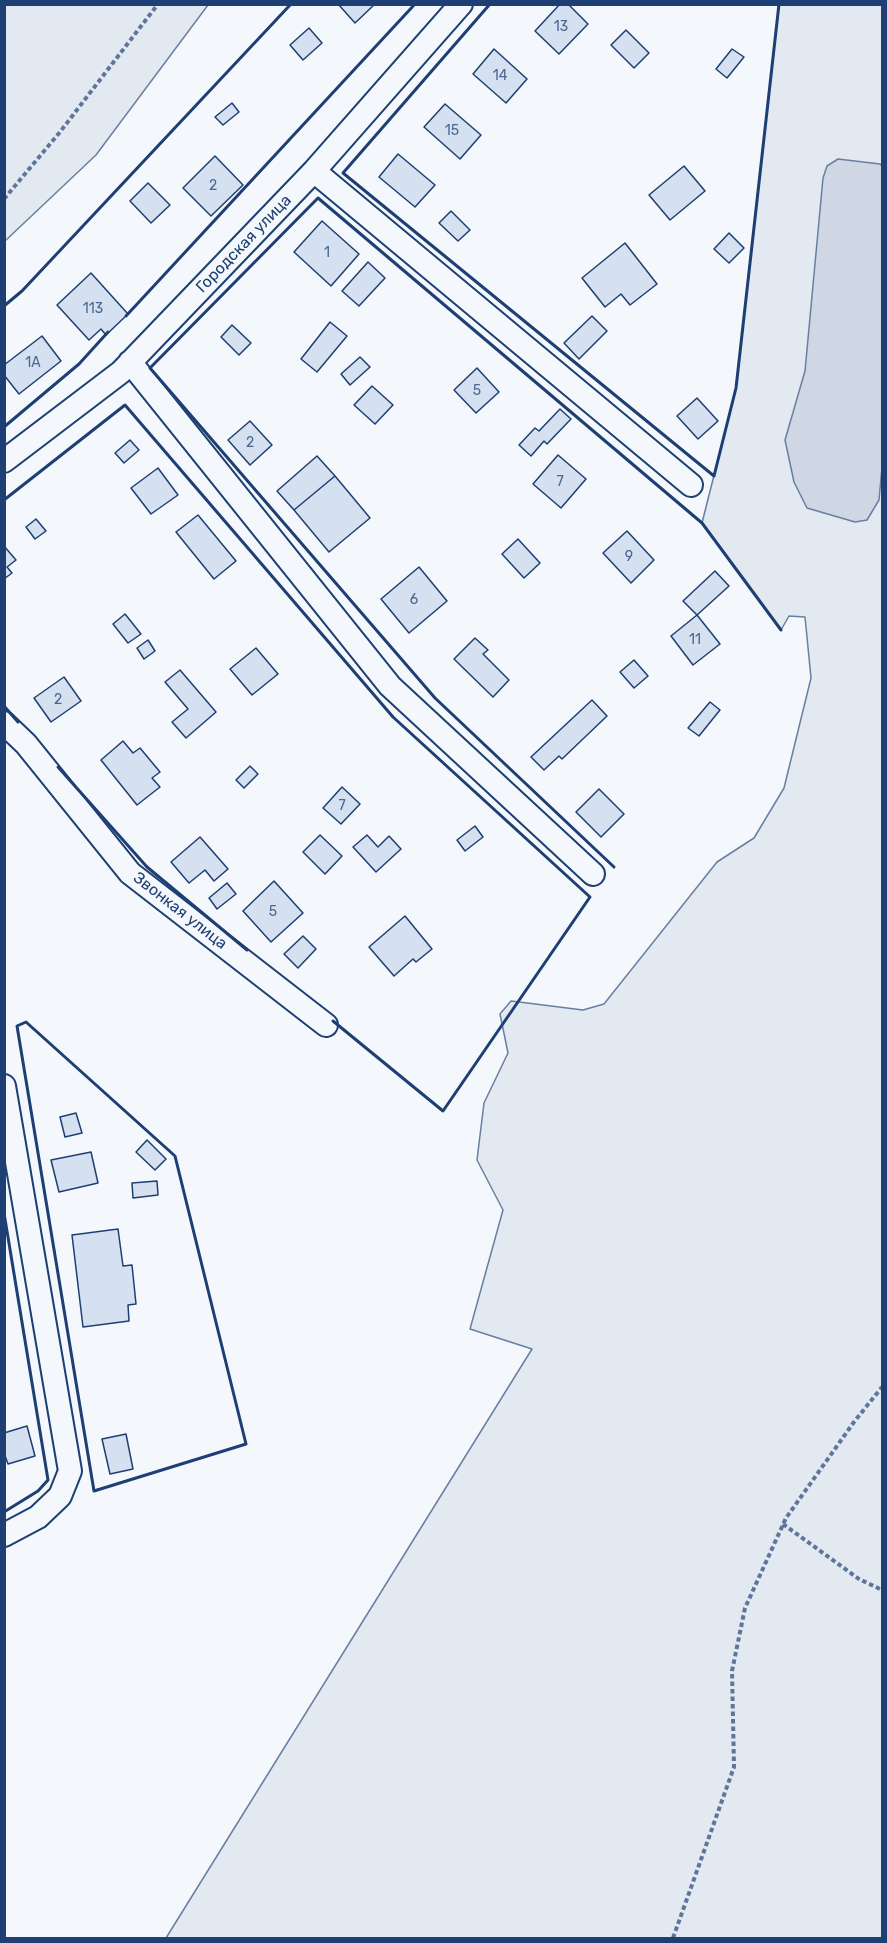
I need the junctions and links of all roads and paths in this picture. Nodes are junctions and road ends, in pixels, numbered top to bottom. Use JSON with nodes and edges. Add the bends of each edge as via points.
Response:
{"nodes":[{"id":1,"x":158,"y":4,"type":"edge"},
{"id":2,"x":461,"y":4,"type":"edge"},
{"id":3,"x":314,"y":171,"type":"junction"},
{"id":4,"x":4,"y":200,"type":"edge"},
{"id":5,"x":130,"y":362,"type":"junction"},
{"id":6,"x":4,"y":461,"type":"edge"},
{"id":7,"x":691,"y":486,"type":"dead end"},
{"id":8,"x":4,"y":723,"type":"edge"},
{"id":9,"x":593,"y":874,"type":"dead end"},
{"id":10,"x":326,"y":1026,"type":"dead end"},
{"id":11,"x":4,"y":1086,"type":"edge"},
{"id":12,"x":882,"y":1387,"type":"edge"},
{"id":13,"x":783,"y":1524,"type":"junction"},
{"id":14,"x":4,"y":1535,"type":"edge"},
{"id":15,"x":882,"y":1590,"type":"edge"},
{"id":16,"x":673,"y":1938,"type":"edge"}],
"edges":[{"from":1,"to":4,"type":"path"},
{"from":2,"to":3,"type":"street","name":"Городская улица"},
{"from":3,"to":5,"type":"street","name":"Городская улица"},
{"from":3,"to":7,"type":"street"},
{"from":5,"to":6,"type":"street","name":"Городская улица"},
{"from":5,"to":9,"type":"street","via":[[390,686]]},
{"from":8,"to":10,"type":"street","name":"Звонкая улица","via":[[26,744],[130,873]]},
{"from":11,"to":14,"type":"street","via":[[70,1471],[60,1496],[38,1516]]},
{"from":12,"to":13,"type":"path"},
{"from":13,"to":15,"type":"path","via":[[859,1579]]},
{"from":13,"to":16,"type":"path","via":[[745,1608],[732,1671],[734,1767]]}]}
